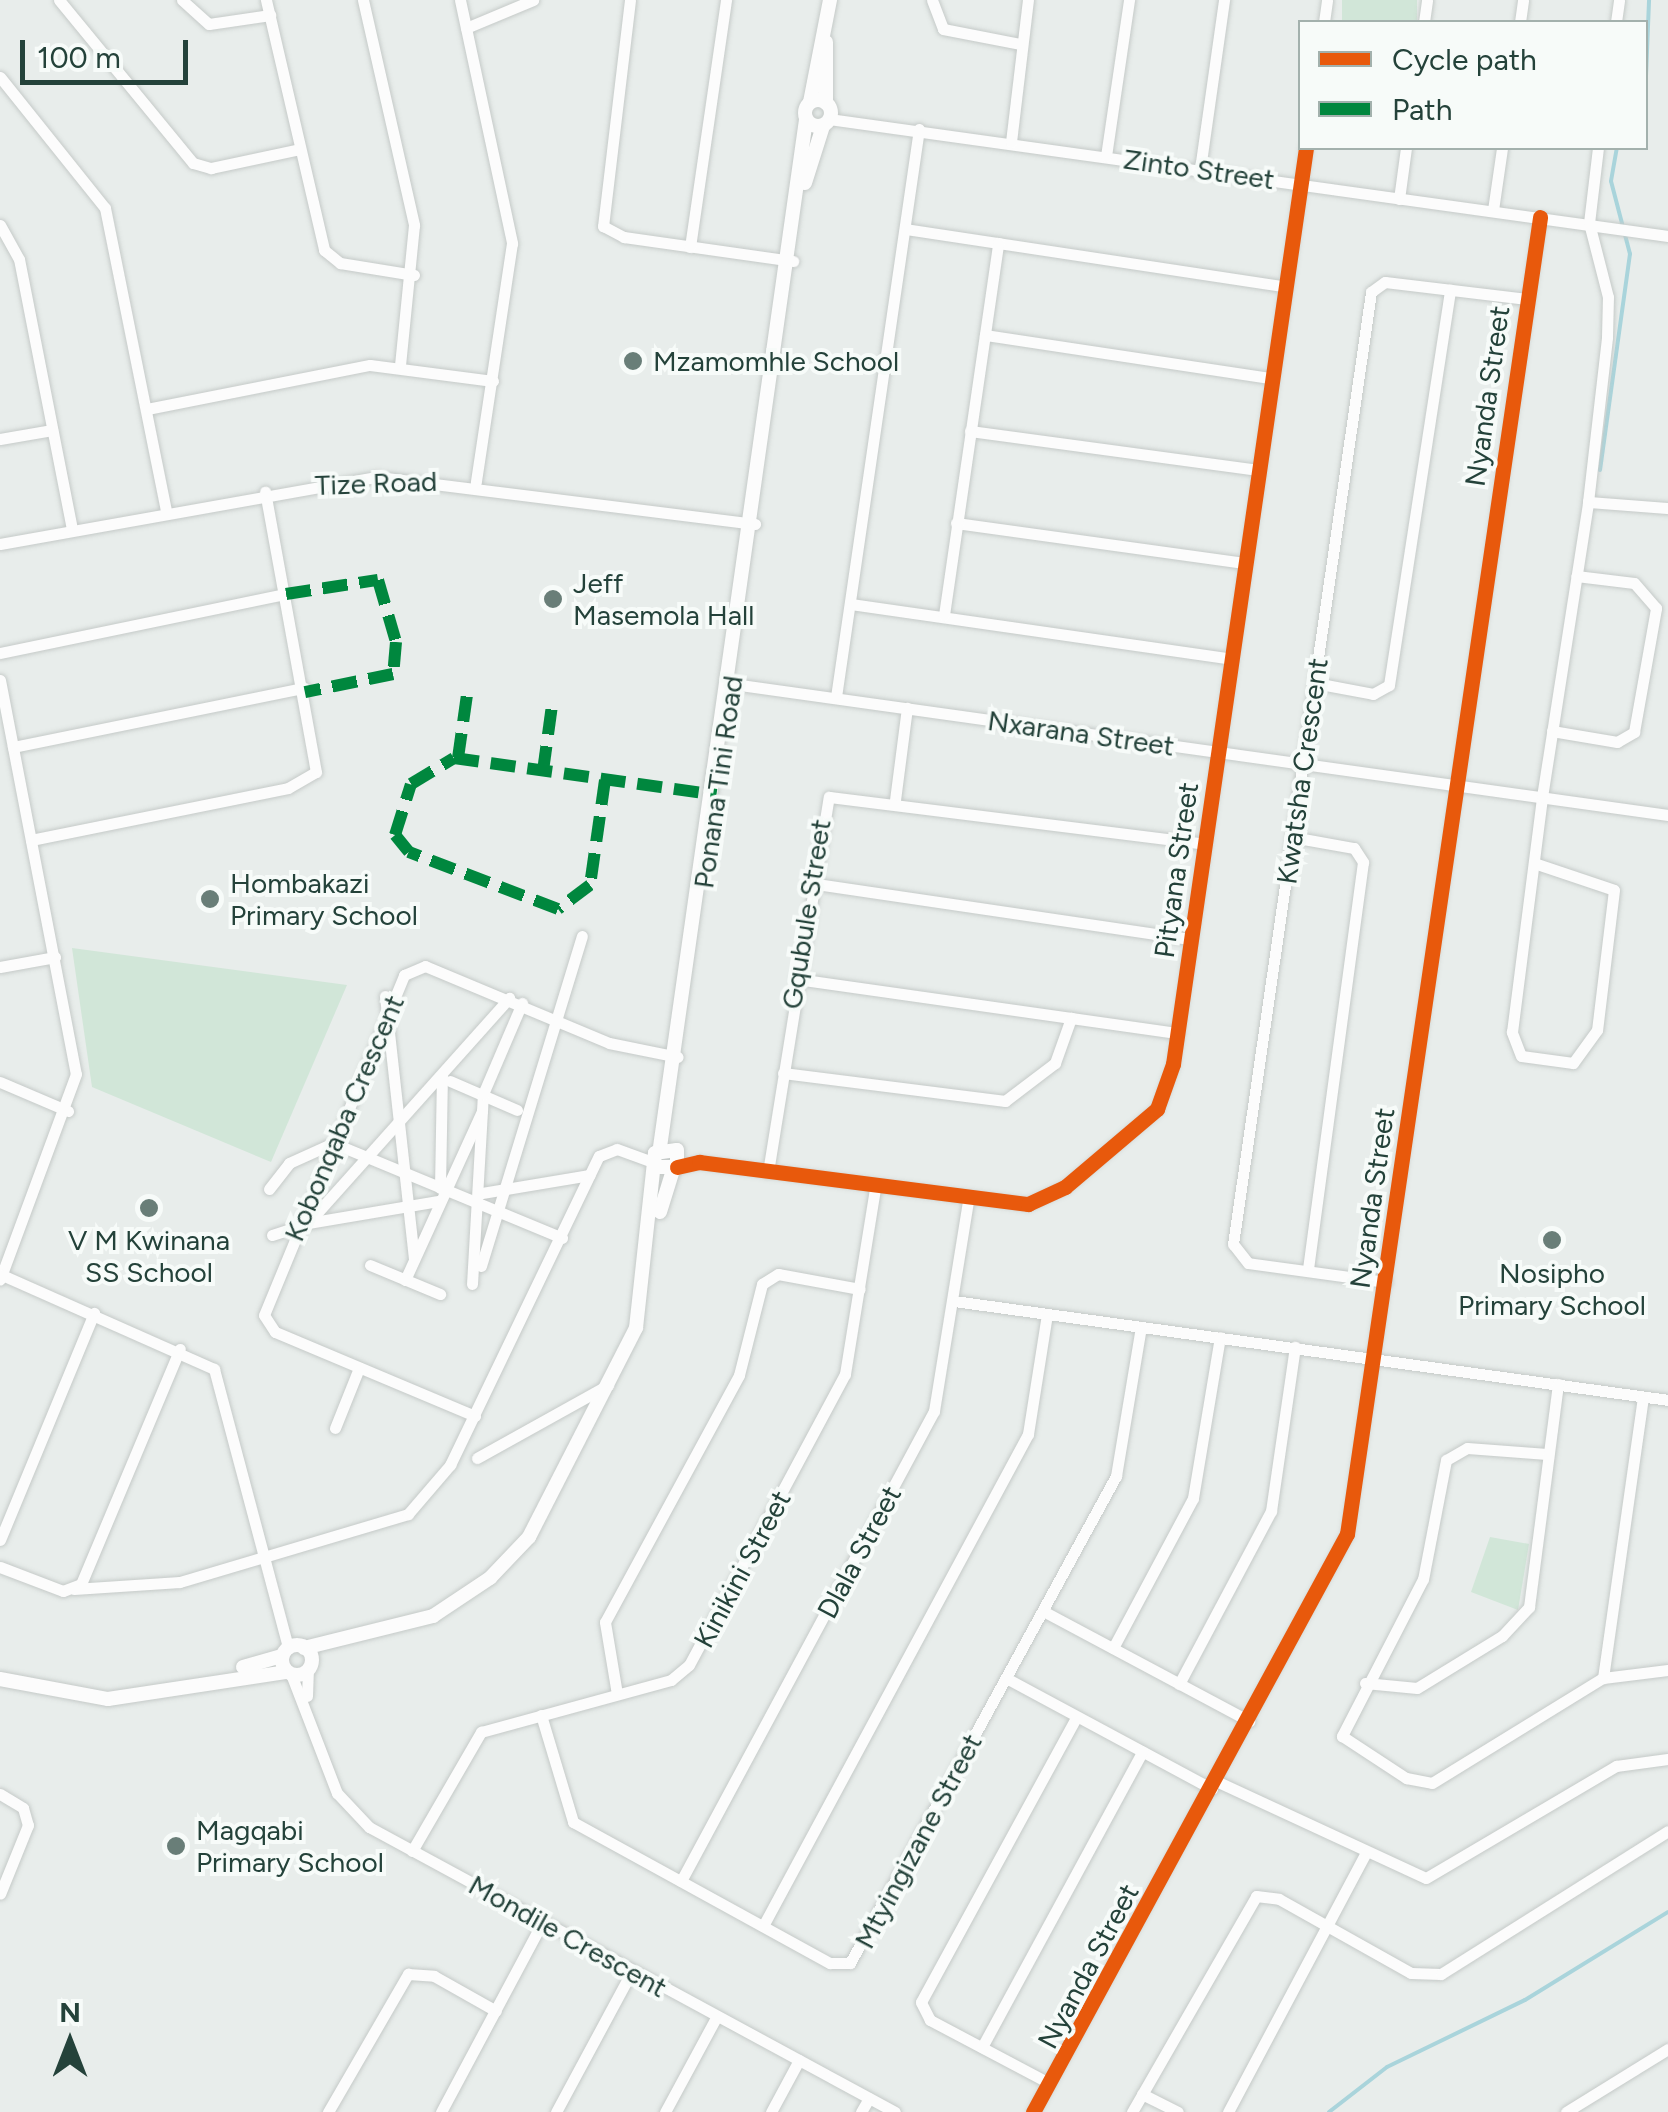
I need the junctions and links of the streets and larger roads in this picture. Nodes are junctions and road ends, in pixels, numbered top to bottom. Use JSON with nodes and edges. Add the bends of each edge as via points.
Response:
{"nodes":[{"id":1,"x":59,"y":0,"type":"edge"},
{"id":2,"x":182,"y":0,"type":"edge"},
{"id":3,"x":266,"y":0,"type":"edge"},
{"id":4,"x":363,"y":0,"type":"edge"},
{"id":5,"x":460,"y":0,"type":"edge"},
{"id":6,"x":533,"y":0,"type":"edge"},
{"id":7,"x":630,"y":0,"type":"edge"},
{"id":8,"x":726,"y":0,"type":"edge"},
{"id":9,"x":830,"y":0,"type":"edge"},
{"id":10,"x":932,"y":0,"type":"edge"},
{"id":11,"x":1028,"y":0,"type":"edge"},
{"id":12,"x":1129,"y":0,"type":"edge"},
{"id":13,"x":1224,"y":0,"type":"edge"},
{"id":14,"x":270,"y":16,"type":"junction"},
{"id":15,"x":466,"y":28,"type":"junction"},
{"id":16,"x":1020,"y":44,"type":"junction"},
{"id":17,"x":0,"y":76,"type":"edge"},
{"id":18,"x":824,"y":112,"type":"junction"},
{"id":19,"x":919,"y":128,"type":"junction"},
{"id":20,"x":1011,"y":142,"type":"junction"},
{"id":21,"x":300,"y":149,"type":"junction"},
{"id":22,"x":1306,"y":150,"type":"edge"},
{"id":23,"x":1406,"y":150,"type":"edge"},
{"id":24,"x":1502,"y":150,"type":"edge"},
{"id":25,"x":1598,"y":150,"type":"edge"},
{"id":26,"x":1106,"y":156,"type":"junction"},
{"id":27,"x":1200,"y":169,"type":"junction"},
{"id":28,"x":1301,"y":184,"type":"junction"},
{"id":29,"x":803,"y":188,"type":"junction"},
{"id":30,"x":1399,"y":198,"type":"junction"},
{"id":31,"x":1493,"y":210,"type":"junction"},
{"id":32,"x":1540,"y":217,"type":"junction"},
{"id":33,"x":1588,"y":222,"type":"junction"},
{"id":34,"x":0,"y":225,"type":"edge"},
{"id":35,"x":906,"y":229,"type":"junction"},
{"id":36,"x":1668,"y":236,"type":"edge"},
{"id":37,"x":998,"y":243,"type":"junction"},
{"id":38,"x":690,"y":246,"type":"junction"},
{"id":39,"x":793,"y":261,"type":"junction"},
{"id":40,"x":414,"y":274,"type":"junction"},
{"id":41,"x":1284,"y":286,"type":"junction"},
{"id":42,"x":1450,"y":290,"type":"junction"},
{"id":43,"x":1526,"y":299,"type":"junction"},
{"id":44,"x":985,"y":335,"type":"junction"},
{"id":45,"x":400,"y":366,"type":"junction"},
{"id":46,"x":1271,"y":378,"type":"junction"},
{"id":47,"x":493,"y":381,"type":"junction"},
{"id":48,"x":147,"y":409,"type":"junction"},
{"id":49,"x":52,"y":430,"type":"junction"},
{"id":50,"x":970,"y":431,"type":"junction"},
{"id":51,"x":0,"y":440,"type":"edge"},
{"id":52,"x":1258,"y":470,"type":"junction"},
{"id":53,"x":476,"y":482,"type":"junction"},
{"id":54,"x":265,"y":492,"type":"junction"},
{"id":55,"x":1588,"y":502,"type":"junction"},
{"id":56,"x":1668,"y":508,"type":"edge"},
{"id":57,"x":166,"y":511,"type":"junction"},
{"id":58,"x":755,"y":524,"type":"junction"},
{"id":59,"x":956,"y":524,"type":"junction"},
{"id":60,"x":72,"y":529,"type":"junction"},
{"id":61,"x":0,"y":544,"type":"edge"},
{"id":62,"x":1244,"y":562,"type":"junction"},
{"id":63,"x":1576,"y":576,"type":"junction"},
{"id":64,"x":286,"y":594,"type":"junction"},
{"id":65,"x":851,"y":604,"type":"junction"},
{"id":66,"x":944,"y":616,"type":"junction"},
{"id":67,"x":0,"y":652,"type":"edge"},
{"id":68,"x":1231,"y":659,"type":"junction"},
{"id":69,"x":0,"y":680,"type":"edge"},
{"id":70,"x":1315,"y":683,"type":"junction"},
{"id":71,"x":733,"y":684,"type":"junction"},
{"id":72,"x":304,"y":688,"type":"junction"},
{"id":73,"x":836,"y":697,"type":"junction"},
{"id":74,"x":908,"y":708,"type":"junction"},
{"id":75,"x":1552,"y":730,"type":"junction"},
{"id":76,"x":13,"y":746,"type":"junction"},
{"id":77,"x":1218,"y":753,"type":"junction"},
{"id":78,"x":1302,"y":764,"type":"junction"},
{"id":79,"x":1452,"y":784,"type":"junction"},
{"id":80,"x":1542,"y":797,"type":"junction"},
{"id":81,"x":894,"y":800,"type":"junction"},
{"id":82,"x":1668,"y":815,"type":"edge"},
{"id":83,"x":1292,"y":837,"type":"junction"},
{"id":84,"x":31,"y":840,"type":"junction"},
{"id":85,"x":1204,"y":844,"type":"junction"},
{"id":86,"x":1534,"y":863,"type":"junction"},
{"id":87,"x":810,"y":884,"type":"junction"},
{"id":88,"x":582,"y":936,"type":"dead end"},
{"id":89,"x":1190,"y":939,"type":"junction"},
{"id":90,"x":55,"y":957,"type":"junction"},
{"id":91,"x":0,"y":967,"type":"edge"},
{"id":92,"x":797,"y":980,"type":"junction"},
{"id":93,"x":385,"y":996,"type":"dead end"},
{"id":94,"x":515,"y":1001,"type":"junction"},
{"id":95,"x":551,"y":1017,"type":"junction"},
{"id":96,"x":1072,"y":1018,"type":"junction"},
{"id":97,"x":385,"y":1021,"type":"junction"},
{"id":98,"x":1178,"y":1032,"type":"junction"},
{"id":99,"x":678,"y":1056,"type":"junction"},
{"id":100,"x":783,"y":1072,"type":"junction"},
{"id":101,"x":445,"y":1077,"type":"junction"},
{"id":102,"x":675,"y":1079,"type":"junction"},
{"id":103,"x":0,"y":1082,"type":"edge"},
{"id":104,"x":483,"y":1099,"type":"junction"},
{"id":105,"x":68,"y":1110,"type":"junction"},
{"id":106,"x":516,"y":1110,"type":"dead end"},
{"id":107,"x":398,"y":1124,"type":"junction"},
{"id":108,"x":333,"y":1143,"type":"junction"},
{"id":109,"x":366,"y":1157,"type":"junction"},
{"id":110,"x":657,"y":1157,"type":"junction"},
{"id":111,"x":676,"y":1160,"type":"junction"},
{"id":112,"x":768,"y":1172,"type":"junction"},
{"id":113,"x":406,"y":1174,"type":"junction"},
{"id":114,"x":590,"y":1175,"type":"junction"},
{"id":115,"x":876,"y":1188,"type":"junction"},
{"id":116,"x":269,"y":1189,"type":"dead end"},
{"id":117,"x":509,"y":1190,"type":"junction"},
{"id":118,"x":441,"y":1193,"type":"junction"},
{"id":119,"x":481,"y":1199,"type":"junction"},
{"id":120,"x":968,"y":1200,"type":"junction"},
{"id":121,"x":410,"y":1205,"type":"junction"},
{"id":122,"x":502,"y":1213,"type":"junction"},
{"id":123,"x":304,"y":1224,"type":"junction"},
{"id":124,"x":654,"y":1229,"type":"junction"},
{"id":125,"x":272,"y":1234,"type":"dead end"},
{"id":126,"x":562,"y":1238,"type":"junction"},
{"id":127,"x":414,"y":1258,"type":"junction"},
{"id":128,"x":370,"y":1266,"type":"dead end"},
{"id":129,"x":481,"y":1266,"type":"dead end"},
{"id":130,"x":1308,"y":1270,"type":"junction"},
{"id":131,"x":1,"y":1277,"type":"edge"},
{"id":132,"x":405,"y":1280,"type":"junction"},
{"id":133,"x":1386,"y":1282,"type":"junction"},
{"id":134,"x":472,"y":1284,"type":"dead end"},
{"id":135,"x":860,"y":1288,"type":"junction"},
{"id":136,"x":440,"y":1294,"type":"dead end"},
{"id":137,"x":954,"y":1300,"type":"junction"},
{"id":138,"x":94,"y":1313,"type":"junction"},
{"id":139,"x":1047,"y":1314,"type":"junction"},
{"id":140,"x":1141,"y":1327,"type":"junction"},
{"id":141,"x":1220,"y":1337,"type":"junction"},
{"id":142,"x":1295,"y":1348,"type":"junction"},
{"id":143,"x":180,"y":1349,"type":"junction"},
{"id":144,"x":1377,"y":1360,"type":"junction"},
{"id":145,"x":360,"y":1368,"type":"junction"},
{"id":146,"x":614,"y":1382,"type":"junction"},
{"id":147,"x":1558,"y":1384,"type":"junction"},
{"id":148,"x":1643,"y":1398,"type":"junction"},
{"id":149,"x":1668,"y":1400,"type":"edge"},
{"id":150,"x":475,"y":1416,"type":"junction"},
{"id":151,"x":335,"y":1428,"type":"dead end"},
{"id":152,"x":1547,"y":1454,"type":"junction"},
{"id":153,"x":477,"y":1458,"type":"dead end"},
{"id":154,"x":0,"y":1540,"type":"edge"},
{"id":155,"x":266,"y":1558,"type":"junction"},
{"id":156,"x":0,"y":1567,"type":"edge"},
{"id":157,"x":74,"y":1590,"type":"junction"},
{"id":158,"x":1042,"y":1611,"type":"junction"},
{"id":159,"x":384,"y":1633,"type":"junction"},
{"id":160,"x":1113,"y":1648,"type":"junction"},
{"id":161,"x":293,"y":1649,"type":"junction"},
{"id":162,"x":310,"y":1667,"type":"junction"},
{"id":163,"x":1668,"y":1670,"type":"edge"},
{"id":164,"x":289,"y":1673,"type":"junction"},
{"id":165,"x":225,"y":1677,"type":"junction"},
{"id":166,"x":1006,"y":1678,"type":"junction"},
{"id":167,"x":1603,"y":1678,"type":"junction"},
{"id":168,"x":0,"y":1679,"type":"edge"},
{"id":169,"x":1365,"y":1682,"type":"junction"},
{"id":170,"x":1179,"y":1684,"type":"junction"},
{"id":171,"x":617,"y":1694,"type":"junction"},
{"id":172,"x":307,"y":1700,"type":"junction"},
{"id":173,"x":540,"y":1715,"type":"junction"},
{"id":174,"x":1076,"y":1718,"type":"junction"},
{"id":175,"x":1249,"y":1721,"type":"junction"},
{"id":176,"x":1142,"y":1752,"type":"junction"},
{"id":177,"x":1668,"y":1759,"type":"edge"},
{"id":178,"x":1214,"y":1785,"type":"junction"},
{"id":179,"x":0,"y":1794,"type":"edge"},
{"id":180,"x":1668,"y":1831,"type":"edge"},
{"id":181,"x":412,"y":1851,"type":"junction"},
{"id":182,"x":1364,"y":1854,"type":"junction"},
{"id":183,"x":680,"y":1881,"type":"junction"},
{"id":184,"x":0,"y":1894,"type":"edge"},
{"id":185,"x":544,"y":1921,"type":"junction"},
{"id":186,"x":762,"y":1926,"type":"junction"},
{"id":187,"x":1329,"y":1927,"type":"junction"},
{"id":188,"x":632,"y":1971,"type":"junction"},
{"id":189,"x":496,"y":2010,"type":"junction"},
{"id":190,"x":717,"y":2016,"type":"junction"},
{"id":191,"x":982,"y":2047,"type":"junction"},
{"id":192,"x":1668,"y":2049,"type":"edge"},
{"id":193,"x":799,"y":2060,"type":"junction"},
{"id":194,"x":1048,"y":2083,"type":"junction"},
{"id":195,"x":1142,"y":2094,"type":"junction"},
{"id":196,"x":869,"y":2098,"type":"junction"},
{"id":197,"x":328,"y":2112,"type":"edge"},
{"id":198,"x":441,"y":2112,"type":"edge"},
{"id":199,"x":556,"y":2112,"type":"edge"},
{"id":200,"x":665,"y":2112,"type":"edge"},
{"id":201,"x":771,"y":2112,"type":"edge"},
{"id":202,"x":862,"y":2112,"type":"edge"},
{"id":203,"x":895,"y":2112,"type":"edge"},
{"id":204,"x":1032,"y":2112,"type":"edge"},
{"id":205,"x":1132,"y":2112,"type":"edge"},
{"id":206,"x":1178,"y":2112,"type":"edge"},
{"id":207,"x":1228,"y":2112,"type":"edge"},
{"id":208,"x":1566,"y":2112,"type":"edge"}],
"edges":[{"from":1,"to":21,"type":"street","via":[[193,163],[211,168]]},
{"from":2,"to":14,"type":"street","via":[[209,24]]},
{"from":3,"to":14,"type":"street"},
{"from":4,"to":40,"type":"street","via":[[414,225]]},
{"from":5,"to":15,"type":"street"},
{"from":6,"to":15,"type":"street"},
{"from":7,"to":38,"type":"street","via":[[601,199],[614,235]]},
{"from":8,"to":38,"type":"street"},
{"from":9,"to":18,"type":"street","name":"Ponana Tini Road"},
{"from":10,"to":16,"type":"street","via":[[943,29]]},
{"from":11,"to":16,"type":"street"},
{"from":12,"to":26,"type":"street"},
{"from":13,"to":27,"type":"street"},
{"from":14,"to":21,"type":"street"},
{"from":15,"to":47,"type":"street","via":[[511,230]]},
{"from":16,"to":20,"type":"street"},
{"from":17,"to":48,"type":"street","via":[[105,208]]},
{"from":18,"to":19,"type":"street","name":"Zinto Street"},
{"from":18,"to":29,"type":"street","name":"Ponana Tini Road"},
{"from":18,"to":29,"type":"street","name":"Ponana Tini Road","via":[[806,120]]},
{"from":19,"to":20,"type":"street","name":"Zinto Street"},
{"from":19,"to":35,"type":"street"},
{"from":20,"to":26,"type":"street","name":"Zinto Street"},
{"from":21,"to":40,"type":"street","via":[[328,256]]},
{"from":22,"to":28,"type":"street","name":"Pityana Street"},
{"from":23,"to":30,"type":"street"},
{"from":24,"to":31,"type":"street"},
{"from":25,"to":33,"type":"street"},
{"from":26,"to":27,"type":"street","name":"Zinto Street"},
{"from":27,"to":28,"type":"street","name":"Zinto Street"},
{"from":28,"to":30,"type":"street","name":"Zinto Street"},
{"from":28,"to":41,"type":"street","name":"Pityana Street"},
{"from":29,"to":39,"type":"street","name":"Ponana Tini Road"},
{"from":30,"to":31,"type":"street","name":"Zinto Street"},
{"from":31,"to":32,"type":"street","name":"Zinto Street"},
{"from":32,"to":33,"type":"street","name":"Zinto Street"},
{"from":32,"to":43,"type":"street","name":"Nyanda Street"},
{"from":33,"to":36,"type":"street","name":"Zinto Street"},
{"from":33,"to":55,"type":"street","via":[[1609,314]]},
{"from":34,"to":49,"type":"street","via":[[19,258]]},
{"from":35,"to":37,"type":"street"},
{"from":35,"to":65,"type":"street"},
{"from":37,"to":41,"type":"street"},
{"from":37,"to":44,"type":"street"},
{"from":38,"to":39,"type":"street"},
{"from":39,"to":58,"type":"street","name":"Ponana Tini Road"},
{"from":40,"to":45,"type":"street"},
{"from":41,"to":46,"type":"street","name":"Pityana Street"},
{"from":42,"to":43,"type":"street","name":"Kwatsha Crescent"},
{"from":42,"to":70,"type":"street","via":[[1389,685],[1373,694]]},
{"from":42,"to":70,"type":"street","name":"Kwatsha Crescent","via":[[1385,282],[1371,292]]},
{"from":43,"to":79,"type":"street","name":"Nyanda Street"},
{"from":44,"to":46,"type":"street"},
{"from":44,"to":50,"type":"street"},
{"from":45,"to":47,"type":"street"},
{"from":45,"to":48,"type":"street"},
{"from":46,"to":52,"type":"street","name":"Pityana Street"},
{"from":47,"to":53,"type":"street"},
{"from":48,"to":57,"type":"street"},
{"from":49,"to":51,"type":"street"},
{"from":49,"to":60,"type":"street"},
{"from":50,"to":52,"type":"street"},
{"from":50,"to":59,"type":"street"},
{"from":52,"to":62,"type":"street","name":"Pityana Street"},
{"from":53,"to":54,"type":"street","name":"Tize Road","via":[[378,477]]},
{"from":53,"to":58,"type":"street","name":"Tize Road"},
{"from":54,"to":57,"type":"street","name":"Tize Road"},
{"from":54,"to":64,"type":"street"},
{"from":55,"to":56,"type":"street"},
{"from":55,"to":63,"type":"street"},
{"from":57,"to":60,"type":"street","name":"Tize Road"},
{"from":58,"to":71,"type":"street","name":"Ponana Tini Road"},
{"from":59,"to":62,"type":"street"},
{"from":59,"to":66,"type":"street"},
{"from":60,"to":61,"type":"street","name":"Tize Road"},
{"from":62,"to":68,"type":"street","name":"Pityana Street"},
{"from":63,"to":75,"type":"street"},
{"from":63,"to":75,"type":"street","via":[[1644,588],[1656,603],[1653,628],[1629,737]]},
{"from":64,"to":67,"type":"street"},
{"from":64,"to":72,"type":"street"},
{"from":65,"to":66,"type":"street"},
{"from":65,"to":73,"type":"street"},
{"from":66,"to":68,"type":"street"},
{"from":68,"to":77,"type":"street","name":"Pityana Street"},
{"from":69,"to":76,"type":"street"},
{"from":70,"to":78,"type":"street","name":"Kwatsha Crescent"},
{"from":71,"to":73,"type":"street","name":"Nxarana Street"},
{"from":71,"to":99,"type":"street","name":"Ponana Tini Road"},
{"from":72,"to":76,"type":"street"},
{"from":72,"to":84,"type":"street","via":[[318,760],[302,784]]},
{"from":73,"to":74,"type":"street","name":"Nxarana Street"},
{"from":74,"to":77,"type":"street","name":"Nxarana Street"},
{"from":74,"to":81,"type":"street"},
{"from":75,"to":80,"type":"street"},
{"from":76,"to":84,"type":"street"},
{"from":77,"to":78,"type":"street","name":"Nxarana Street"},
{"from":77,"to":85,"type":"street","name":"Pityana Street"},
{"from":78,"to":79,"type":"street","name":"Nxarana Street"},
{"from":78,"to":83,"type":"street","name":"Kwatsha Crescent"},
{"from":79,"to":80,"type":"street","name":"Nxarana Street"},
{"from":79,"to":133,"type":"street","name":"Nyanda Street"},
{"from":80,"to":82,"type":"street","name":"Nxarana Street"},
{"from":80,"to":86,"type":"street"},
{"from":81,"to":85,"type":"street","name":"Gqubule Street"},
{"from":81,"to":87,"type":"street","name":"Gqubule Street","via":[[825,801]]},
{"from":83,"to":130,"type":"street","via":[[1358,851],[1363,872]]},
{"from":83,"to":130,"type":"street","name":"Kwatsha Crescent","via":[[1233,1244],[1242,1261]]},
{"from":84,"to":90,"type":"street"},
{"from":85,"to":89,"type":"street","name":"Pityana Street"},
{"from":86,"to":86,"type":"street","via":[[1512,1045],[1521,1056],[1573,1063],[1597,1030],[1614,890]]},
{"from":87,"to":89,"type":"street"},
{"from":87,"to":92,"type":"street","name":"Gqubule Street"},
{"from":88,"to":95,"type":"street"},
{"from":89,"to":98,"type":"street","name":"Pityana Street"},
{"from":90,"to":91,"type":"street"},
{"from":90,"to":105,"type":"street","via":[[76,1062]]},
{"from":92,"to":96,"type":"street"},
{"from":92,"to":100,"type":"street","name":"Gqubule Street"},
{"from":93,"to":97,"type":"street"},
{"from":94,"to":95,"type":"street","name":"Kobonqaba Crescent"},
{"from":94,"to":97,"type":"street","name":"Kobonqaba Crescent","via":[[414,965]]},
{"from":94,"to":101,"type":"street"},
{"from":94,"to":104,"type":"street"},
{"from":95,"to":99,"type":"street","name":"Kobonqaba Crescent","via":[[621,1047]]},
{"from":95,"to":117,"type":"street"},
{"from":96,"to":98,"type":"street"},
{"from":96,"to":100,"type":"street","via":[[1055,1063],[1005,1101]]},
{"from":97,"to":107,"type":"street"},
{"from":97,"to":108,"type":"street","name":"Kobonqaba Crescent"},
{"from":98,"to":120,"type":"street","name":"Pityana Street","via":[[1157,1108],[1065,1187],[1028,1204]]},
{"from":99,"to":102,"type":"street","name":"Ponana Tini Road"},
{"from":100,"to":112,"type":"street","name":"Gqubule Street"},
{"from":101,"to":104,"type":"street"},
{"from":101,"to":107,"type":"street"},
{"from":101,"to":118,"type":"street"},
{"from":102,"to":110,"type":"street","name":"Ponana Tini Road"},
{"from":102,"to":111,"type":"street","name":"Ponana Tini Road"},
{"from":103,"to":105,"type":"street"},
{"from":104,"to":106,"type":"street"},
{"from":104,"to":118,"type":"street"},
{"from":104,"to":119,"type":"street"},
{"from":105,"to":131,"type":"street"},
{"from":107,"to":109,"type":"street"},
{"from":107,"to":113,"type":"street"},
{"from":108,"to":109,"type":"street"},
{"from":108,"to":116,"type":"street","via":[[289,1163]]},
{"from":108,"to":123,"type":"street","name":"Kobonqaba Crescent"},
{"from":109,"to":113,"type":"street"},
{"from":109,"to":123,"type":"street"},
{"from":110,"to":111,"type":"street"},
{"from":110,"to":111,"type":"street"},
{"from":110,"to":114,"type":"street","via":[[607,1150]]},
{"from":110,"to":124,"type":"street","name":"Ponana Tini Road"},
{"from":111,"to":112,"type":"street","name":"Pityana Street"},
{"from":111,"to":124,"type":"street","name":"Ponana Tini Road"},
{"from":112,"to":115,"type":"street","name":"Pityana Street"},
{"from":113,"to":118,"type":"street"},
{"from":113,"to":121,"type":"street"},
{"from":114,"to":117,"type":"street"},
{"from":114,"to":126,"type":"street"},
{"from":115,"to":120,"type":"street","name":"Pityana Street"},
{"from":115,"to":135,"type":"street","name":"Kinikini Street"},
{"from":117,"to":119,"type":"street"},
{"from":117,"to":122,"type":"street"},
{"from":118,"to":119,"type":"street"},
{"from":118,"to":121,"type":"street"},
{"from":118,"to":127,"type":"street"},
{"from":119,"to":122,"type":"street"},
{"from":119,"to":134,"type":"street"},
{"from":120,"to":137,"type":"street","name":"Dlala Street"},
{"from":121,"to":123,"type":"street"},
{"from":121,"to":127,"type":"street"},
{"from":122,"to":126,"type":"street"},
{"from":122,"to":129,"type":"street"},
{"from":123,"to":125,"type":"street"},
{"from":123,"to":145,"type":"street","name":"Kobonqaba Crescent","via":[[265,1322]]},
{"from":124,"to":146,"type":"street","name":"Ponana Tini Road","via":[[636,1328]]},
{"from":126,"to":150,"type":"street"},
{"from":127,"to":132,"type":"street"},
{"from":128,"to":132,"type":"street"},
{"from":130,"to":133,"type":"street","name":"Kwatsha Crescent"},
{"from":131,"to":138,"type":"street"},
{"from":132,"to":136,"type":"street"},
{"from":133,"to":144,"type":"street","name":"Nyanda Street"},
{"from":135,"to":171,"type":"street","name":"Kinikini Street","via":[[839,1389],[689,1665]]},
{"from":135,"to":171,"type":"street","via":[[778,1274],[762,1284],[739,1375],[605,1622]]},
{"from":137,"to":139,"type":"street"},
{"from":137,"to":183,"type":"street","name":"Dlala Street","via":[[934,1412]]},
{"from":138,"to":143,"type":"street"},
{"from":138,"to":154,"type":"street"},
{"from":139,"to":140,"type":"street"},
{"from":139,"to":186,"type":"street","via":[[1028,1434]]},
{"from":140,"to":141,"type":"street"},
{"from":140,"to":158,"type":"street","name":"Mtyingizane Street","via":[[1118,1469]]},
{"from":141,"to":142,"type":"street"},
{"from":141,"to":160,"type":"street","via":[[1193,1498]]},
{"from":142,"to":144,"type":"street"},
{"from":142,"to":170,"type":"street","via":[[1271,1511]]},
{"from":143,"to":155,"type":"street","via":[[218,1376]]},
{"from":143,"to":157,"type":"street"},
{"from":144,"to":147,"type":"street"},
{"from":144,"to":175,"type":"street","name":"Nyanda Street","via":[[1344,1544]]},
{"from":145,"to":150,"type":"street","name":"Kobonqaba Crescent"},
{"from":145,"to":151,"type":"street"},
{"from":146,"to":153,"type":"street"},
{"from":146,"to":159,"type":"street","name":"Ponana Tini Road","via":[[514,1556],[434,1616]]},
{"from":147,"to":148,"type":"street"},
{"from":147,"to":152,"type":"street"},
{"from":148,"to":149,"type":"street"},
{"from":148,"to":167,"type":"street"},
{"from":150,"to":155,"type":"street","via":[[450,1465],[408,1514]]},
{"from":152,"to":169,"type":"street","via":[[1467,1448],[1446,1460],[1423,1579]]},
{"from":152,"to":169,"type":"street","via":[[1525,1613],[1417,1688]]},
{"from":155,"to":157,"type":"street","via":[[180,1582]]},
{"from":155,"to":161,"type":"street"},
{"from":156,"to":157,"type":"street"},
{"from":158,"to":160,"type":"street"},
{"from":158,"to":166,"type":"street","name":"Mtyingizane Street"},
{"from":159,"to":161,"type":"street","name":"Ponana Tini Road"},
{"from":159,"to":162,"type":"street","name":"Ponana Tini Road"},
{"from":160,"to":170,"type":"street"},
{"from":161,"to":162,"type":"street"},
{"from":161,"to":164,"type":"street"},
{"from":161,"to":165,"type":"street","name":"Ponana Tini Road"},
{"from":162,"to":164,"type":"street","name":"Ponana Tini Road"},
{"from":162,"to":172,"type":"street","name":"Mondile Crescent"},
{"from":163,"to":167,"type":"street"},
{"from":164,"to":165,"type":"street","name":"Ponana Tini Road"},
{"from":164,"to":172,"type":"street","name":"Mondile Crescent"},
{"from":165,"to":168,"type":"street","name":"Ponana Tini Road","via":[[108,1699]]},
{"from":166,"to":174,"type":"street"},
{"from":166,"to":186,"type":"street","name":"Mtyingizane Street","via":[[854,1959],[830,1963]]},
{"from":167,"to":169,"type":"street","via":[[1423,1783],[1342,1736]]},
{"from":170,"to":175,"type":"street"},
{"from":171,"to":173,"type":"street","name":"Kinikini Street"},
{"from":172,"to":181,"type":"street","name":"Mondile Crescent","via":[[337,1793]]},
{"from":173,"to":181,"type":"street","name":"Kinikini Street","via":[[473,1738]]},
{"from":173,"to":183,"type":"street","name":"Mtyingizane Street","via":[[573,1822]]},
{"from":174,"to":176,"type":"street"},
{"from":174,"to":191,"type":"street","via":[[921,2002],[930,2020]]},
{"from":175,"to":178,"type":"street","name":"Nyanda Street"},
{"from":176,"to":178,"type":"street"},
{"from":176,"to":191,"type":"street"},
{"from":177,"to":182,"type":"street","via":[[1616,1766],[1432,1878],[1405,1876]]},
{"from":178,"to":182,"type":"street"},
{"from":178,"to":194,"type":"street","name":"Nyanda Street"},
{"from":179,"to":184,"type":"street","via":[[24,1808],[28,1826]]},
{"from":180,"to":187,"type":"street","via":[[1441,1974],[1411,1973]]},
{"from":181,"to":185,"type":"street","name":"Mondile Crescent"},
{"from":182,"to":187,"type":"street"},
{"from":183,"to":186,"type":"street","name":"Mtyingizane Street"},
{"from":185,"to":188,"type":"street","name":"Mondile Crescent"},
{"from":185,"to":189,"type":"street"},
{"from":187,"to":195,"type":"street","via":[[1256,1896]]},
{"from":187,"to":207,"type":"street"},
{"from":188,"to":190,"type":"street","name":"Mondile Crescent"},
{"from":188,"to":199,"type":"street"},
{"from":189,"to":197,"type":"street","via":[[428,1974],[408,1974]]},
{"from":189,"to":198,"type":"street"},
{"from":190,"to":193,"type":"street","name":"Mondile Crescent"},
{"from":190,"to":200,"type":"street"},
{"from":191,"to":194,"type":"street"},
{"from":192,"to":208,"type":"street"},
{"from":193,"to":196,"type":"street","name":"Mondile Crescent"},
{"from":193,"to":201,"type":"street"},
{"from":194,"to":204,"type":"street","name":"Nyanda Street"},
{"from":195,"to":205,"type":"street"},
{"from":195,"to":206,"type":"street"},
{"from":196,"to":202,"type":"street"},
{"from":196,"to":203,"type":"street","name":"Mondile Crescent"}]}
